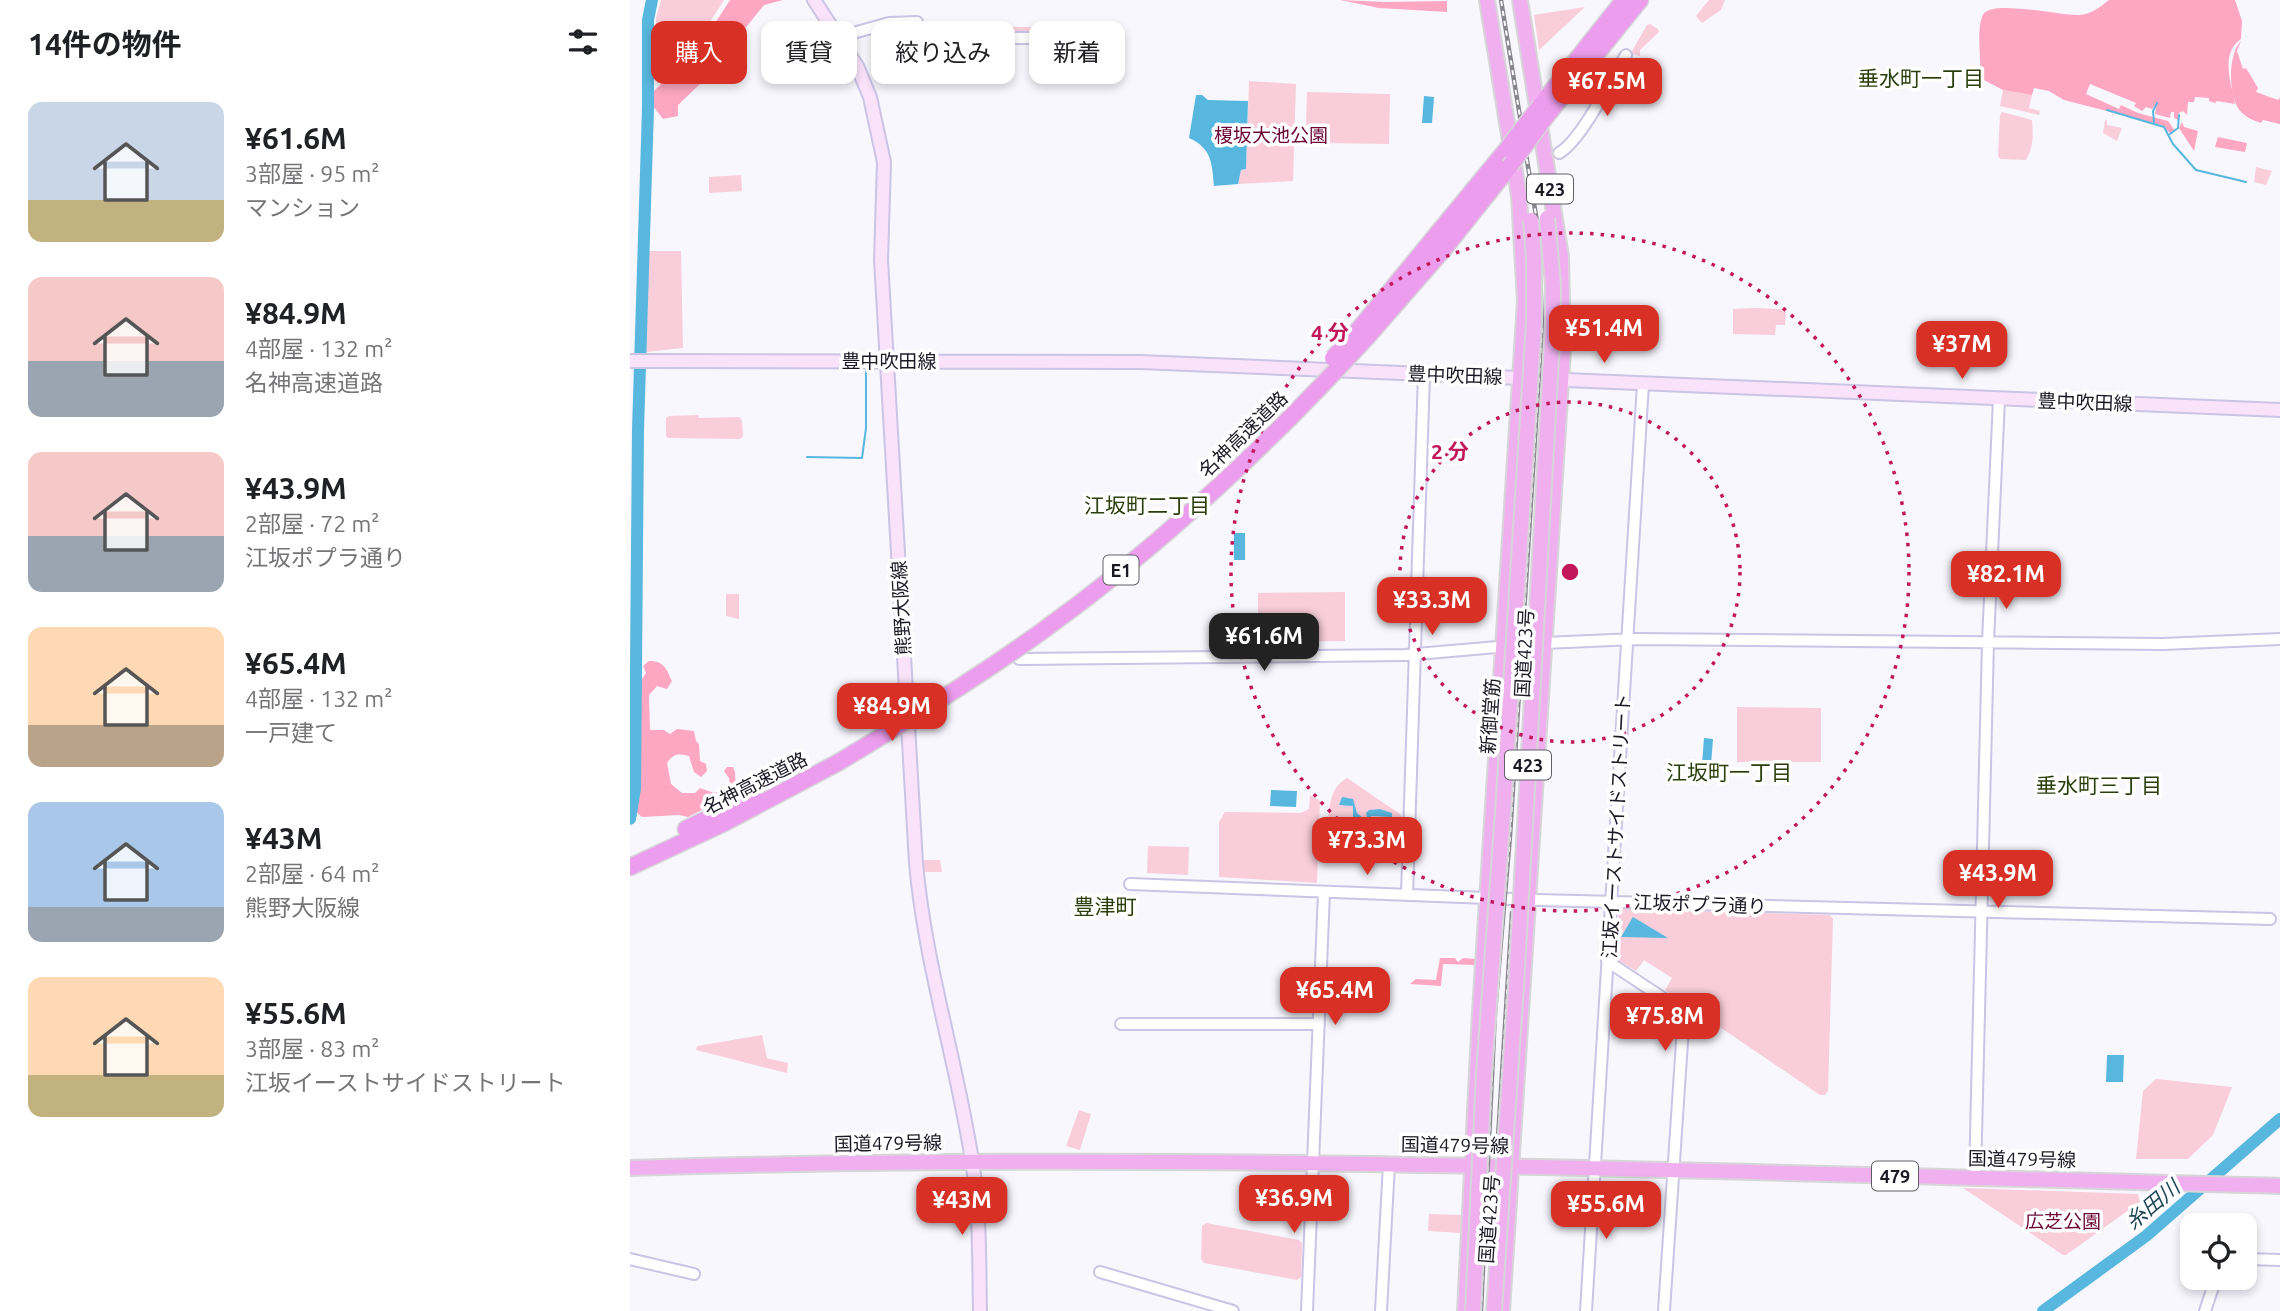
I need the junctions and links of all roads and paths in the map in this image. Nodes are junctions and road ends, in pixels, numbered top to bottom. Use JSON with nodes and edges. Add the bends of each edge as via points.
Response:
{"nodes":[{"id":1,"x":814,"y":0,"type":"edge"},
{"id":2,"x":1486,"y":0,"type":"edge"},
{"id":3,"x":1494,"y":0,"type":"edge"},
{"id":4,"x":1512,"y":0,"type":"edge"},
{"id":5,"x":1520,"y":0,"type":"edge"},
{"id":6,"x":1624,"y":0,"type":"edge"},
{"id":7,"x":1640,"y":0,"type":"edge"},
{"id":8,"x":828,"y":21,"type":"edge"},
{"id":9,"x":857,"y":32,"type":"edge"},
{"id":10,"x":1029,"y":38,"type":"edge"},
{"id":11,"x":1626,"y":55,"type":"dead end"},
{"id":12,"x":857,"y":68,"type":"edge"},
{"id":13,"x":1542,"y":113,"type":"junction"},
{"id":14,"x":1559,"y":153,"type":"dead end"},
{"id":15,"x":1364,"y":333,"type":"junction"},
{"id":16,"x":630,"y":361,"type":"edge"},
{"id":17,"x":886,"y":361,"type":"junction"},
{"id":18,"x":1424,"y":374,"type":"junction"},
{"id":19,"x":1520,"y":377,"type":"junction"},
{"id":20,"x":1562,"y":380,"type":"junction"},
{"id":21,"x":1643,"y":384,"type":"junction"},
{"id":22,"x":1998,"y":399,"type":"junction"},
{"id":23,"x":2280,"y":410,"type":"edge"},
{"id":24,"x":2280,"y":639,"type":"edge"},
{"id":25,"x":1627,"y":640,"type":"junction"},
{"id":26,"x":1988,"y":642,"type":"junction"},
{"id":27,"x":1544,"y":643,"type":"junction"},
{"id":28,"x":1504,"y":647,"type":"junction"},
{"id":29,"x":1415,"y":655,"type":"junction"},
{"id":30,"x":1018,"y":659,"type":"dead end"},
{"id":31,"x":630,"y":855,"type":"edge"},
{"id":32,"x":630,"y":867,"type":"edge"},
{"id":33,"x":1130,"y":884,"type":"dead end"},
{"id":34,"x":1324,"y":892,"type":"junction"},
{"id":35,"x":1407,"y":895,"type":"junction"},
{"id":36,"x":1488,"y":898,"type":"junction"},
{"id":37,"x":1529,"y":900,"type":"junction"},
{"id":38,"x":1611,"y":902,"type":"junction"},
{"id":39,"x":1982,"y":912,"type":"junction"},
{"id":40,"x":2270,"y":919,"type":"dead end"},
{"id":41,"x":1607,"y":961,"type":"junction"},
{"id":42,"x":1121,"y":1024,"type":"dead end"},
{"id":43,"x":1319,"y":1024,"type":"junction"},
{"id":44,"x":972,"y":1161,"type":"junction"},
{"id":45,"x":1313,"y":1162,"type":"junction"},
{"id":46,"x":1389,"y":1164,"type":"junction"},
{"id":47,"x":1471,"y":1164,"type":"junction"},
{"id":48,"x":1512,"y":1166,"type":"junction"},
{"id":49,"x":630,"y":1168,"type":"edge"},
{"id":50,"x":1594,"y":1168,"type":"junction"},
{"id":51,"x":1673,"y":1170,"type":"junction"},
{"id":52,"x":1975,"y":1178,"type":"junction"},
{"id":53,"x":2280,"y":1186,"type":"edge"},
{"id":54,"x":630,"y":1259,"type":"edge"},
{"id":55,"x":2257,"y":1259,"type":"edge"},
{"id":56,"x":2280,"y":1260,"type":"edge"},
{"id":57,"x":1100,"y":1272,"type":"dead end"},
{"id":58,"x":694,"y":1274,"type":"dead end"},
{"id":59,"x":2213,"y":1290,"type":"edge"},
{"id":60,"x":980,"y":1311,"type":"edge"},
{"id":61,"x":1233,"y":1311,"type":"edge"},
{"id":62,"x":1307,"y":1311,"type":"edge"},
{"id":63,"x":1381,"y":1311,"type":"edge"},
{"id":64,"x":1465,"y":1311,"type":"edge"},
{"id":65,"x":1473,"y":1311,"type":"edge"},
{"id":66,"x":1494,"y":1311,"type":"edge"},
{"id":67,"x":1502,"y":1311,"type":"edge"},
{"id":68,"x":1586,"y":1311,"type":"edge"},
{"id":69,"x":1664,"y":1311,"type":"edge"},
{"id":70,"x":2205,"y":1311,"type":"edge"}],
"edges":[{"from":1,"to":8,"type":"main road","name":"熊野大阪線"},
{"from":2,"to":19,"type":"highway","name":"国道423号","number":"423","via":[[1522,222],[1525,301]]},
{"from":3,"to":65,"type":"highway","name":"新御堂筋","number":"423","bridge":true,"via":[[1531,220],[1534,322],[1484,1073]]},
{"from":4,"to":66,"type":"highway","number":"423","bridge":true,"via":[[1546,218],[1553,323]]},
{"from":5,"to":20,"type":"highway","name":"国道423号","number":"423","via":[[1561,257]]},
{"from":6,"to":13,"type":"highway","name":"名神高速道路","number":"E1"},
{"from":7,"to":13,"type":"highway","name":"名神高速道路","number":"E1"},
{"from":9,"to":10,"type":"street","via":[[889,23],[917,22],[918,38]]},
{"from":11,"to":14,"type":"street","via":[[1588,119]]},
{"from":12,"to":17,"type":"main road","name":"熊野大阪線","via":[[866,83],[884,162],[881,260]]},
{"from":13,"to":15,"type":"highway","name":"名神高速道路","number":"E1","bridge":true,"via":[[1507,149]]},
{"from":13,"to":15,"type":"highway","name":"名神高速道路","number":"E1","bridge":true,"via":[[1510,166],[1443,250]]},
{"from":15,"to":31,"type":"highway","name":"名神高速道路","number":"E1","bridge":true,"via":[[1206,486],[1042,618],[945,686],[834,753]]},
{"from":15,"to":32,"type":"highway","name":"名神高速道路","number":"E1","bridge":true,"via":[[1320,389],[1212,494],[1046,628],[946,698],[839,762],[724,824]]},
{"from":16,"to":17,"type":"main road","name":"豊中吹田線"},
{"from":17,"to":18,"type":"main road","name":"豊中吹田線","via":[[1140,362]]},
{"from":17,"to":44,"type":"main road","name":"熊野大阪線","via":[[917,873]]},
{"from":18,"to":19,"type":"main road","name":"豊中吹田線"},
{"from":18,"to":29,"type":"street"},
{"from":19,"to":20,"type":"main road","name":"豊中吹田線"},
{"from":19,"to":28,"type":"highway","name":"国道423号","number":"423"},
{"from":20,"to":21,"type":"main road","name":"豊中吹田線"},
{"from":20,"to":27,"type":"highway","name":"国道423号","number":"423"},
{"from":21,"to":22,"type":"main road","name":"豊中吹田線"},
{"from":21,"to":25,"type":"street","name":"江坂イーストサイドストリート"},
{"from":22,"to":23,"type":"main road","name":"豊中吹田線"},
{"from":22,"to":26,"type":"street"},
{"from":24,"to":26,"type":"street","via":[[2163,644]]},
{"from":25,"to":26,"type":"street"},
{"from":25,"to":27,"type":"street"},
{"from":25,"to":38,"type":"street","name":"江坂イーストサイドストリート"},
{"from":26,"to":39,"type":"street"},
{"from":27,"to":28,"type":"street"},
{"from":27,"to":37,"type":"highway","name":"国道423号","number":"423"},
{"from":28,"to":29,"type":"street"},
{"from":28,"to":36,"type":"highway","name":"国道423号","number":"423"},
{"from":29,"to":30,"type":"street"},
{"from":29,"to":35,"type":"street"},
{"from":33,"to":34,"type":"street","name":"江坂ポプラ通り"},
{"from":34,"to":35,"type":"street","name":"江坂ポプラ通り"},
{"from":34,"to":43,"type":"street"},
{"from":35,"to":36,"type":"street","name":"江坂ポプラ通り"},
{"from":36,"to":37,"type":"street","name":"江坂ポプラ通り"},
{"from":36,"to":47,"type":"highway","name":"国道423号","number":"423"},
{"from":37,"to":38,"type":"street","name":"江坂ポプラ通り"},
{"from":37,"to":48,"type":"highway","name":"国道423号","number":"423"},
{"from":38,"to":39,"type":"street","name":"江坂ポプラ通り"},
{"from":38,"to":41,"type":"street","name":"江坂イーストサイドストリート"},
{"from":39,"to":40,"type":"street","name":"江坂ポプラ通り"},
{"from":39,"to":52,"type":"street"},
{"from":41,"to":50,"type":"street","name":"江坂イーストサイドストリート"},
{"from":41,"to":51,"type":"street","via":[[1684,1012]]},
{"from":42,"to":43,"type":"street"},
{"from":43,"to":45,"type":"street"},
{"from":44,"to":45,"type":"highway","name":"国道479号線","number":"479"},
{"from":44,"to":49,"type":"highway","name":"国道479号線","number":"479"},
{"from":44,"to":60,"type":"main road","name":"熊野大阪線"},
{"from":45,"to":46,"type":"highway","name":"国道479号線","number":"479"},
{"from":45,"to":62,"type":"street"},
{"from":46,"to":47,"type":"highway","name":"国道479号線","number":"479"},
{"from":46,"to":63,"type":"street"},
{"from":47,"to":48,"type":"highway","name":"国道479号線","number":"479"},
{"from":47,"to":64,"type":"highway","name":"国道423号","number":"423"},
{"from":48,"to":50,"type":"highway","name":"国道479号線","number":"479"},
{"from":48,"to":67,"type":"highway","name":"国道423号","number":"423"},
{"from":50,"to":51,"type":"highway","name":"国道479号線","number":"479"},
{"from":50,"to":68,"type":"street","name":"江坂イーストサイドストリート"},
{"from":51,"to":52,"type":"highway","name":"国道479号線","number":"479"},
{"from":51,"to":69,"type":"street"},
{"from":52,"to":53,"type":"highway","name":"国道479号線","number":"479"},
{"from":54,"to":58,"type":"street"},
{"from":55,"to":56,"type":"street"},
{"from":57,"to":61,"type":"street"},
{"from":59,"to":70,"type":"street"}]}
